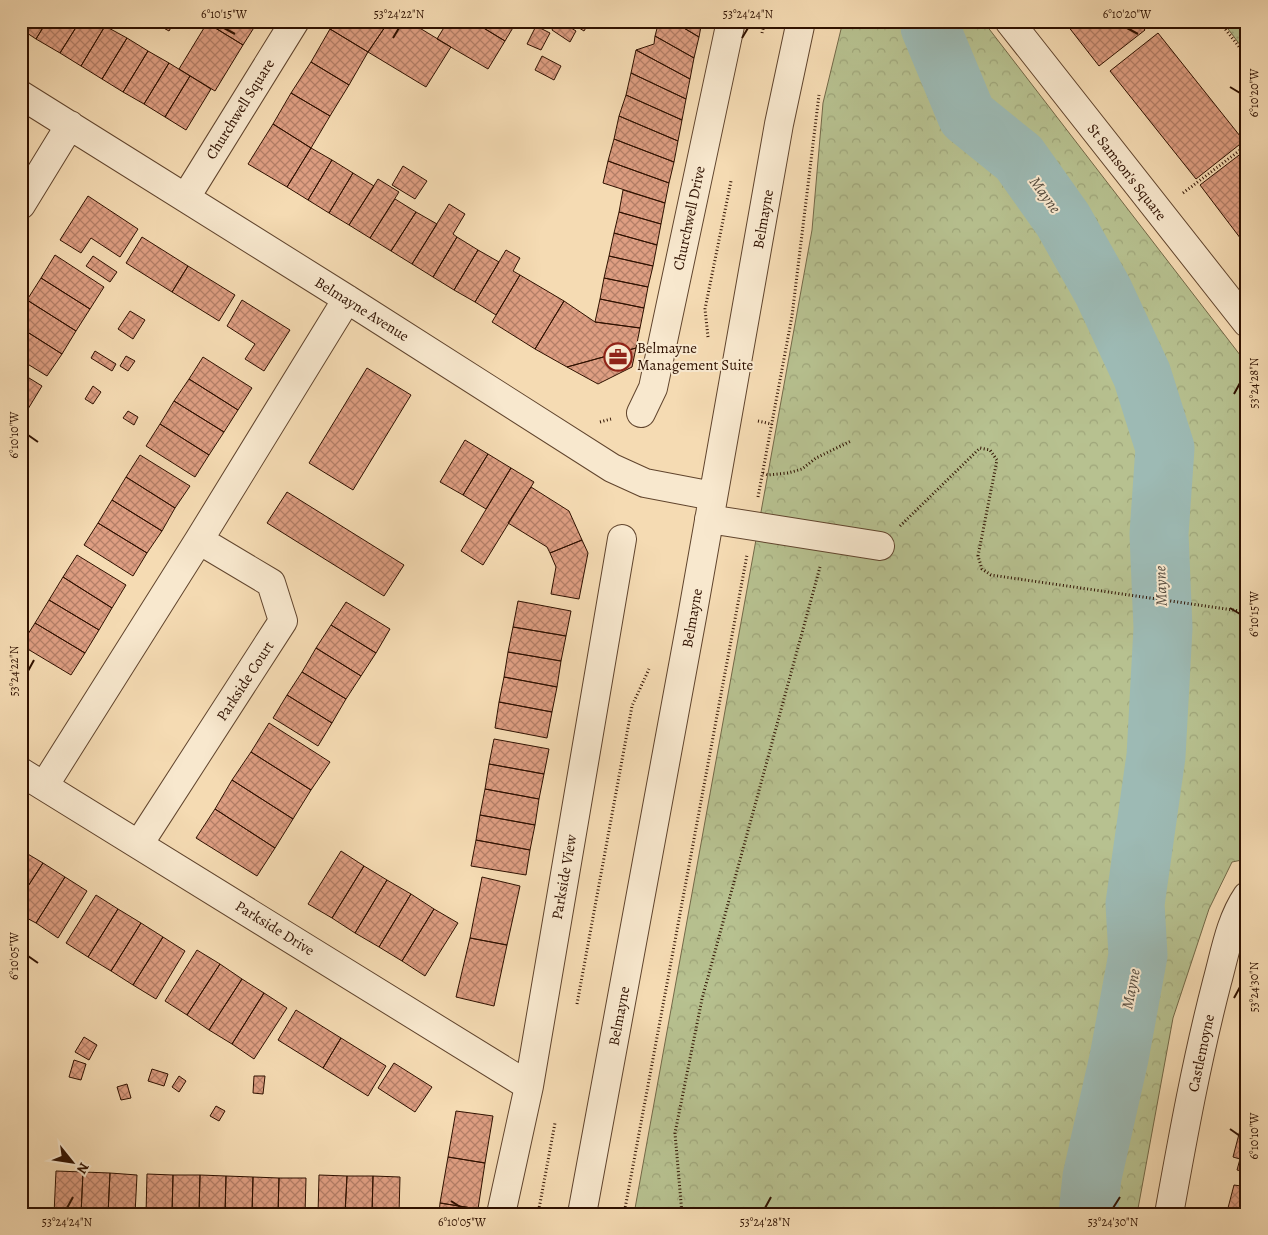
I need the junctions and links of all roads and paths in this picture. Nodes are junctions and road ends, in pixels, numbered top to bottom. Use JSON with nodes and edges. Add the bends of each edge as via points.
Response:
{"nodes":[{"id":1,"x":295,"y":21,"type":"edge"},
{"id":2,"x":731,"y":21,"type":"edge"},
{"id":3,"x":765,"y":21,"type":"edge"},
{"id":4,"x":801,"y":21,"type":"edge"},
{"id":5,"x":1009,"y":21,"type":"edge"},
{"id":6,"x":1219,"y":21,"type":"edge"},
{"id":7,"x":761,"y":39,"type":"dead end"},
{"id":8,"x":1247,"y":57,"type":"edge"},
{"id":9,"x":820,"y":90,"type":"dead end"},
{"id":10,"x":21,"y":95,"type":"edge"},
{"id":11,"x":70,"y":126,"type":"junction"},
{"id":12,"x":1247,"y":145,"type":"edge"},
{"id":13,"x":732,"y":173,"type":"dead end"},
{"id":14,"x":186,"y":197,"type":"junction"},
{"id":15,"x":21,"y":205,"type":"edge"},
{"id":16,"x":1159,"y":212,"type":"junction"},
{"id":17,"x":347,"y":299,"type":"junction"},
{"id":18,"x":1247,"y":323,"type":"edge"},
{"id":19,"x":709,"y":344,"type":"dead end"},
{"id":20,"x":641,"y":413,"type":"dead end"},
{"id":21,"x":756,"y":421,"type":"dead end"},
{"id":22,"x":772,"y":424,"type":"junction"},
{"id":23,"x":851,"y":441,"type":"dead end"},
{"id":24,"x":763,"y":473,"type":"junction"},
{"id":25,"x":711,"y":507,"type":"junction"},
{"id":26,"x":753,"y":525,"type":"junction"},
{"id":27,"x":828,"y":538,"type":"junction"},
{"id":28,"x":622,"y":539,"type":"dead end"},
{"id":29,"x":199,"y":540,"type":"junction"},
{"id":30,"x":880,"y":546,"type":"joint"},
{"id":31,"x":1247,"y":612,"type":"edge"},
{"id":32,"x":632,"y":706,"type":"dead end"},
{"id":33,"x":32,"y":779,"type":"edge"},
{"id":34,"x":139,"y":844,"type":"junction"},
{"id":35,"x":1247,"y":896,"type":"edge"},
{"id":36,"x":576,"y":1007,"type":"dead end"},
{"id":37,"x":528,"y":1086,"type":"junction"},
{"id":38,"x":556,"y":1116,"type":"dead end"},
{"id":39,"x":501,"y":1214,"type":"edge"},
{"id":40,"x":538,"y":1214,"type":"edge"},
{"id":41,"x":582,"y":1214,"type":"edge"},
{"id":42,"x":624,"y":1214,"type":"edge"},
{"id":43,"x":682,"y":1214,"type":"edge"},
{"id":44,"x":1169,"y":1214,"type":"edge"}],
"edges":[{"from":1,"to":14,"type":"street","name":"Churchwell Square"},
{"from":2,"to":20,"type":"street","name":"Churchwell Drive","via":[[653,388]]},
{"from":3,"to":7,"type":"path"},
{"from":4,"to":25,"type":"street","name":"Belmayne","via":[[779,124]]},
{"from":5,"to":16,"type":"street","name":"St Samson's Square"},
{"from":6,"to":8,"type":"path"},
{"from":9,"to":22,"type":"path","via":[[792,316]]},
{"from":10,"to":11,"type":"street","name":"Belmayne Avenue"},
{"from":11,"to":14,"type":"street","name":"Belmayne Avenue"},
{"from":11,"to":15,"type":"street"},
{"from":12,"to":16,"type":"path"},
{"from":13,"to":19,"type":"path","via":[[705,309]]},
{"from":14,"to":17,"type":"street","name":"Belmayne Avenue"},
{"from":16,"to":18,"type":"street","name":"St Samson's Square"},
{"from":17,"to":25,"type":"street","name":"Belmayne Avenue","via":[[612,468]]},
{"from":17,"to":29,"type":"street"},
{"from":21,"to":22,"type":"path"},
{"from":22,"to":24,"type":"path"},
{"from":23,"to":24,"type":"path","via":[[816,458],[802,469],[788,473]]},
{"from":24,"to":26,"type":"path"},
{"from":25,"to":26,"type":"street","name":"Belmayne Avenue"},
{"from":25,"to":41,"type":"street","name":"Belmayne"},
{"from":26,"to":27,"type":"street","name":"Belmayne Avenue"},
{"from":26,"to":42,"type":"path"},
{"from":27,"to":30,"type":"street","name":"Belmayne Avenue"},
{"from":27,"to":43,"type":"path","via":[[702,999],[675,1133]]},
{"from":28,"to":37,"type":"street","name":"Parkside View"},
{"from":29,"to":33,"type":"street"},
{"from":29,"to":34,"type":"street","name":"Parkside Court","via":[[271,583],[283,621]]},
{"from":30,"to":31,"type":"path","via":[[980,448],[990,450],[997,460],[978,556],[982,569],[991,575]]},
{"from":32,"to":36,"type":"path"},
{"from":33,"to":34,"type":"street","name":"Parkside Drive"},
{"from":34,"to":37,"type":"street","name":"Parkside Drive"},
{"from":35,"to":44,"type":"street","name":"Castlemoyne","via":[[1230,932],[1202,1040]]},
{"from":37,"to":39,"type":"street","name":"Parkside View"},
{"from":38,"to":40,"type":"path"}]}
